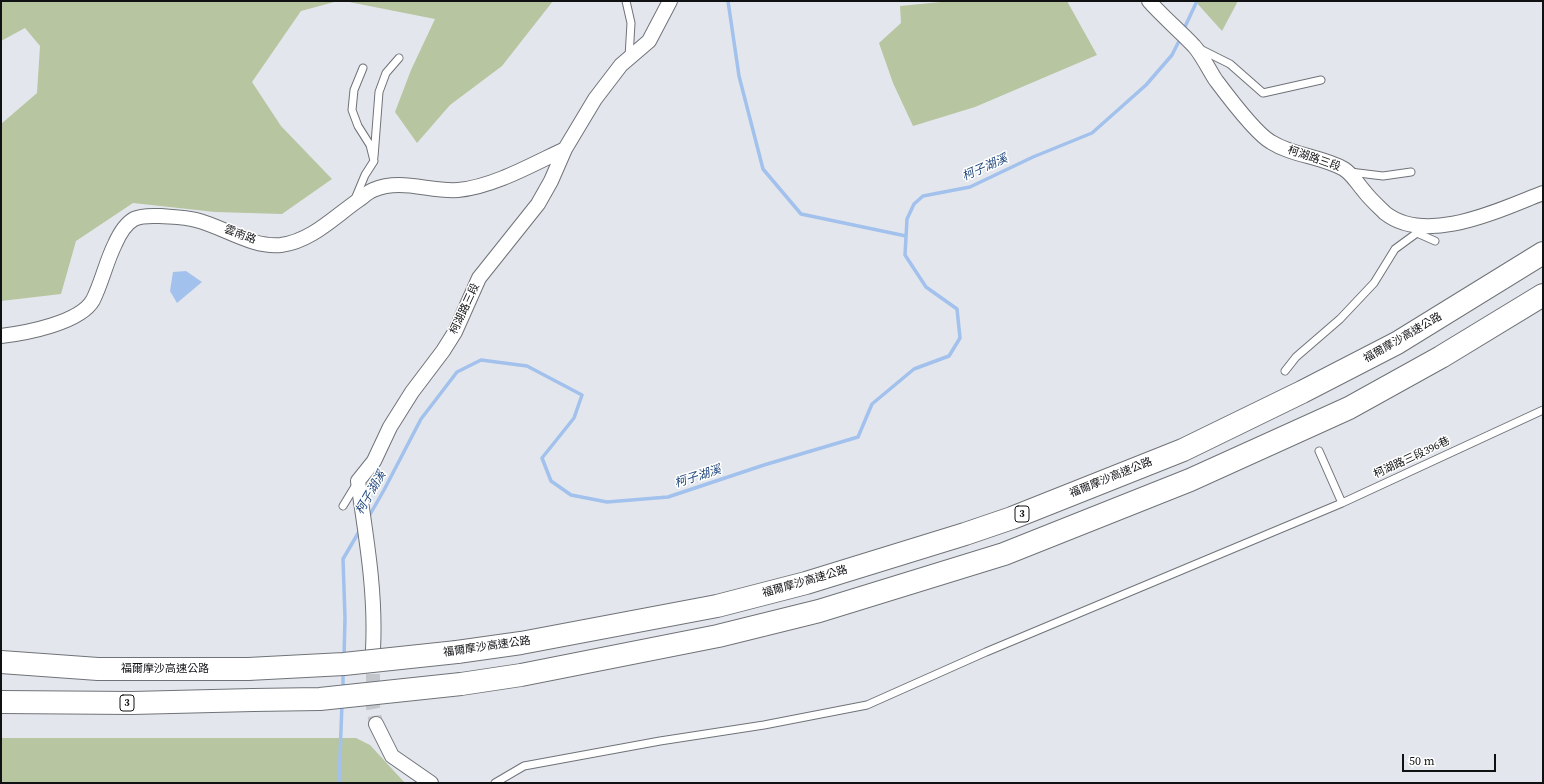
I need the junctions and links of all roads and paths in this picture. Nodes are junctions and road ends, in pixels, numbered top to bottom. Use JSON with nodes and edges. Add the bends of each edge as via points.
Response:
{"nodes":[{"id":1,"x":626,"y":1,"type":"edge"},
{"id":2,"x":670,"y":1,"type":"edge"},
{"id":3,"x":1149,"y":1,"type":"edge"},
{"id":4,"x":1195,"y":47,"type":"junction"},
{"id":5,"x":399,"y":58,"type":"dead end"},
{"id":6,"x":629,"y":58,"type":"junction"},
{"id":7,"x":363,"y":68,"type":"dead end"},
{"id":8,"x":1322,"y":80,"type":"dead end"},
{"id":9,"x":565,"y":149,"type":"junction"},
{"id":10,"x":374,"y":162,"type":"junction"},
{"id":11,"x":1348,"y":172,"type":"junction"},
{"id":12,"x":1411,"y":172,"type":"dead end"},
{"id":13,"x":1543,"y":193,"type":"edge"},
{"id":14,"x":353,"y":203,"type":"junction"},
{"id":15,"x":1422,"y":229,"type":"junction"},
{"id":16,"x":1435,"y":241,"type":"dead end"},
{"id":17,"x":1543,"y":253,"type":"edge"},
{"id":18,"x":1543,"y":295,"type":"edge"},
{"id":19,"x":1,"y":336,"type":"edge"},
{"id":20,"x":1285,"y":372,"type":"dead end"},
{"id":21,"x":1543,"y":410,"type":"edge"},
{"id":22,"x":1319,"y":451,"type":"dead end"},
{"id":23,"x":358,"y":481,"type":"junction"},
{"id":24,"x":1342,"y":503,"type":"junction"},
{"id":25,"x":342,"y":506,"type":"dead end"},
{"id":26,"x":373,"y":649,"type":"tunnel mouth"},
{"id":27,"x":1,"y":662,"type":"edge"},
{"id":28,"x":1,"y":702,"type":"edge"},
{"id":29,"x":376,"y":724,"type":"tunnel mouth"},
{"id":30,"x":431,"y":783,"type":"edge"},
{"id":31,"x":495,"y":783,"type":"edge"}],
"edges":[{"from":1,"to":6,"type":"lane","via":[[631,23]]},
{"from":2,"to":6,"type":"street","name":"柯湖路三段","via":[[649,41]]},
{"from":3,"to":4,"type":"street","name":"柯湖路三段"},
{"from":4,"to":8,"type":"lane","via":[[1230,64],[1264,93]]},
{"from":4,"to":11,"type":"street","name":"柯湖路三段","via":[[1215,78],[1255,129],[1269,141],[1287,151],[1324,160]]},
{"from":5,"to":10,"type":"lane","via":[[386,72],[379,92]]},
{"from":6,"to":9,"type":"street","name":"柯湖路三段","via":[[595,99]]},
{"from":7,"to":10,"type":"lane","via":[[354,90],[352,110],[358,126],[370,144]]},
{"from":9,"to":14,"type":"street","name":"雲南路","via":[[482,185],[458,190],[411,184],[391,185],[373,190]]},
{"from":9,"to":23,"type":"street","name":"柯湖路三段","via":[[538,204],[479,278],[455,332],[412,392],[390,427],[374,461]]},
{"from":10,"to":14,"type":"lane","via":[[365,175]]},
{"from":11,"to":12,"type":"lane","via":[[1382,176]]},
{"from":11,"to":15,"type":"street","name":"柯湖路三段","via":[[1386,214]]},
{"from":13,"to":15,"type":"street","name":"柯湖路三段","via":[[1498,211],[1453,224]]},
{"from":14,"to":19,"type":"street","name":"雲南路","via":[[329,223],[309,235],[280,245],[260,243],[195,220],[148,216],[134,219],[121,231],[93,300],[83,311],[60,322],[28,332]]},
{"from":15,"to":16,"type":"lane"},
{"from":15,"to":20,"type":"lane","via":[[1394,249],[1374,283],[1340,319],[1296,357]]},
{"from":17,"to":27,"type":"highway","name":"福爾摩沙高速公路","number":"3","bridge":true,"via":[[1397,343],[1183,450],[1012,518],[806,583],[717,606],[521,643],[344,664],[248,669],[98,669]]},
{"from":18,"to":28,"type":"highway","number":"3","bridge":true,"via":[[1441,357],[1349,408],[1190,480],[1004,554],[819,611],[718,636],[522,675],[460,684],[320,699],[124,703]]},
{"from":21,"to":24,"type":"lane","name":"柯湖路三段396巷"},
{"from":22,"to":24,"type":"lane"},
{"from":23,"to":25,"type":"lane"},
{"from":23,"to":26,"type":"street","via":[[371,568],[375,614]]},
{"from":24,"to":31,"type":"lane","name":"柯湖路三段396巷","via":[[986,652],[867,705],[524,766]]},
{"from":29,"to":30,"type":"street","via":[[392,756]]}]}
